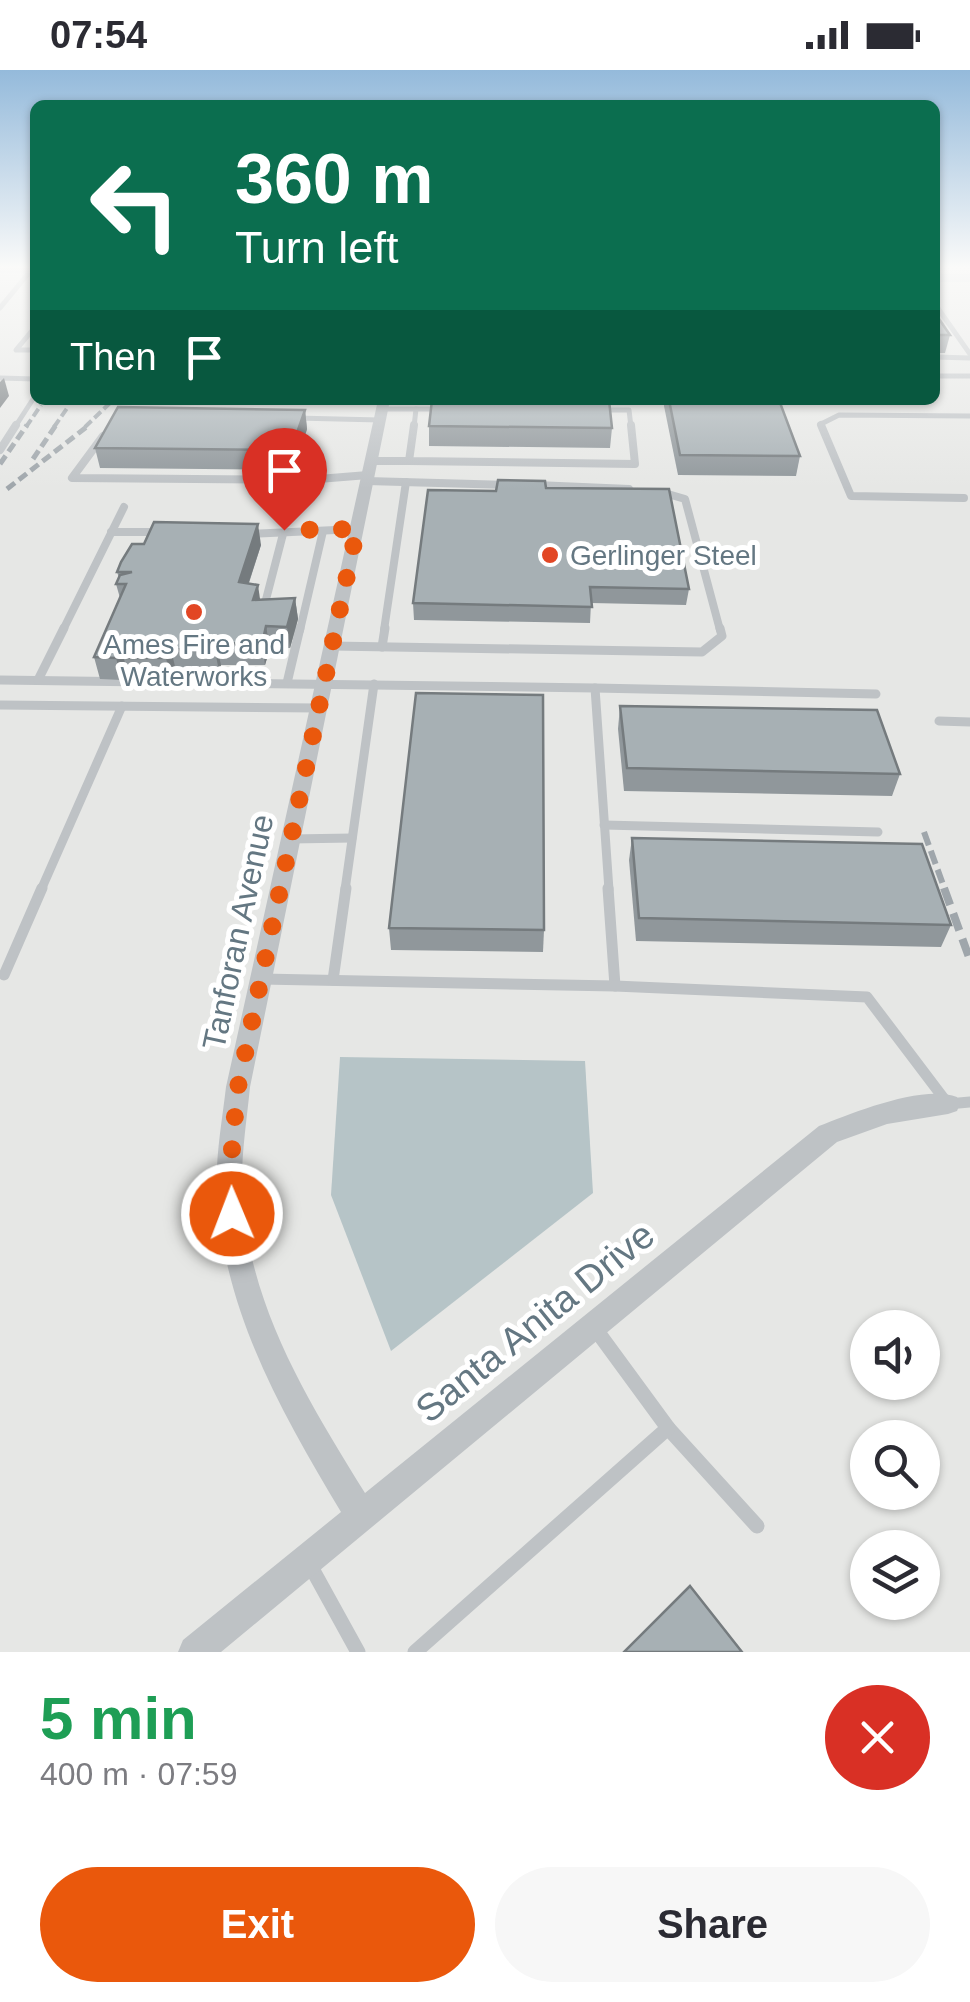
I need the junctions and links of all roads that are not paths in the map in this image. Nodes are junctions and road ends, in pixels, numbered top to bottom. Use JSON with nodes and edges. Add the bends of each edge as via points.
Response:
{"nodes":[{"id":1,"x":970,"y":356,"type":"edge"},
{"id":2,"x":940,"y":357,"type":"edge"},
{"id":3,"x":940,"y":376,"type":"edge"},
{"id":4,"x":970,"y":376,"type":"edge"},
{"id":5,"x":0,"y":378,"type":"edge"},
{"id":6,"x":30,"y":378,"type":"edge"},
{"id":7,"x":30,"y":404,"type":"edge"},
{"id":8,"x":382,"y":409,"type":"edge"},
{"id":9,"x":416,"y":409,"type":"junction"},
{"id":10,"x":455,"y":409,"type":"edge"},
{"id":11,"x":590,"y":410,"type":"edge"},
{"id":12,"x":970,"y":416,"type":"edge"},
{"id":13,"x":286,"y":418,"type":"edge"},
{"id":14,"x":105,"y":434,"type":"edge"},
{"id":15,"x":0,"y":450,"type":"edge"},
{"id":16,"x":408,"y":461,"type":"junction"},
{"id":17,"x":369,"y":472,"type":"junction"},
{"id":18,"x":406,"y":482,"type":"junction"},
{"id":19,"x":643,"y":490,"type":"edge"},
{"id":20,"x":654,"y":492,"type":"edge"},
{"id":21,"x":964,"y":498,"type":"dead end"},
{"id":22,"x":124,"y":508,"type":"dead end"},
{"id":23,"x":357,"y":529,"type":"junction"},
{"id":24,"x":323,"y":530,"type":"junction"},
{"id":25,"x":112,"y":532,"type":"junction"},
{"id":26,"x":168,"y":533,"type":"edge"},
{"id":27,"x":226,"y":534,"type":"edge"},
{"id":28,"x":283,"y":534,"type":"junction"},
{"id":29,"x":276,"y":616,"type":"edge"},
{"id":30,"x":289,"y":616,"type":"edge"},
{"id":31,"x":302,"y":617,"type":"junction"},
{"id":32,"x":332,"y":646,"type":"junction"},
{"id":33,"x":382,"y":648,"type":"junction"},
{"id":34,"x":0,"y":680,"type":"edge"},
{"id":35,"x":38,"y":680,"type":"junction"},
{"id":36,"x":287,"y":683,"type":"junction"},
{"id":37,"x":324,"y":683,"type":"junction"},
{"id":38,"x":374,"y":684,"type":"junction"},
{"id":39,"x":595,"y":688,"type":"junction"},
{"id":40,"x":876,"y":694,"type":"dead end"},
{"id":41,"x":0,"y":705,"type":"edge"},
{"id":42,"x":122,"y":706,"type":"junction"},
{"id":43,"x":319,"y":708,"type":"junction"},
{"id":44,"x":939,"y":721,"type":"dead end"},
{"id":45,"x":970,"y":722,"type":"edge"},
{"id":46,"x":604,"y":825,"type":"junction"},
{"id":47,"x":878,"y":832,"type":"dead end"},
{"id":48,"x":352,"y":838,"type":"junction"},
{"id":49,"x":291,"y":839,"type":"junction"},
{"id":50,"x":4,"y":975,"type":"dead end"},
{"id":51,"x":261,"y":979,"type":"junction"},
{"id":52,"x":332,"y":980,"type":"junction"},
{"id":53,"x":614,"y":986,"type":"junction"},
{"id":54,"x":959,"y":1103,"type":"edge"},
{"id":55,"x":593,"y":1326,"type":"junction"},
{"id":56,"x":668,"y":1428,"type":"junction"},
{"id":57,"x":361,"y":1516,"type":"junction"},
{"id":58,"x":757,"y":1526,"type":"dead end"},
{"id":59,"x":308,"y":1560,"type":"junction"},
{"id":60,"x":194,"y":1652,"type":"edge"},
{"id":61,"x":358,"y":1652,"type":"edge"},
{"id":62,"x":414,"y":1652,"type":"edge"}],
"edges":[{"from":1,"to":2,"type":"lane"},
{"from":3,"to":4,"type":"lane"},
{"from":5,"to":6,"type":"lane"},
{"from":7,"to":15,"type":"lane"},
{"from":8,"to":9,"type":"lane"},
{"from":8,"to":13,"type":"lane"},
{"from":8,"to":17,"type":"street","name":"Tanforan Avenue"},
{"from":9,"to":10,"type":"lane"},
{"from":9,"to":16,"type":"lane"},
{"from":11,"to":16,"type":"lane","via":[[629,410],[635,464]]},
{"from":12,"to":21,"type":"lane","via":[[839,414],[821,424],[851,496]]},
{"from":14,"to":17,"type":"lane","via":[[72,478],[306,480]]},
{"from":16,"to":17,"type":"lane"},
{"from":17,"to":18,"type":"lane"},
{"from":17,"to":23,"type":"street","name":"Tanforan Avenue"},
{"from":18,"to":19,"type":"lane"},
{"from":18,"to":33,"type":"lane"},
{"from":20,"to":33,"type":"lane","via":[[686,499],[722,636],[702,652]]},
{"from":22,"to":25,"type":"lane"},
{"from":23,"to":24,"type":"lane"},
{"from":23,"to":32,"type":"street","name":"Tanforan Avenue"},
{"from":24,"to":28,"type":"lane"},
{"from":24,"to":31,"type":"lane"},
{"from":25,"to":26,"type":"lane"},
{"from":25,"to":35,"type":"lane"},
{"from":27,"to":28,"type":"lane"},
{"from":28,"to":29,"type":"lane","via":[[262,614]]},
{"from":30,"to":31,"type":"lane"},
{"from":31,"to":36,"type":"lane"},
{"from":32,"to":33,"type":"lane"},
{"from":32,"to":37,"type":"street","name":"Tanforan Avenue"},
{"from":34,"to":35,"type":"lane"},
{"from":35,"to":36,"type":"lane"},
{"from":36,"to":37,"type":"lane"},
{"from":37,"to":38,"type":"lane"},
{"from":37,"to":43,"type":"street","name":"Tanforan Avenue"},
{"from":38,"to":39,"type":"lane"},
{"from":38,"to":48,"type":"lane"},
{"from":39,"to":40,"type":"lane"},
{"from":39,"to":46,"type":"lane"},
{"from":41,"to":42,"type":"lane"},
{"from":42,"to":43,"type":"lane"},
{"from":42,"to":50,"type":"lane"},
{"from":43,"to":49,"type":"street","name":"Tanforan Avenue"},
{"from":44,"to":45,"type":"lane"},
{"from":46,"to":47,"type":"lane"},
{"from":46,"to":53,"type":"lane"},
{"from":48,"to":49,"type":"lane"},
{"from":48,"to":52,"type":"lane"},
{"from":49,"to":51,"type":"street","name":"Tanforan Avenue"},
{"from":51,"to":52,"type":"lane"},
{"from":51,"to":57,"type":"street","name":"Tanforan Avenue","via":[[232,1144],[234,1236],[278,1378]]},
{"from":52,"to":53,"type":"lane"},
{"from":53,"to":54,"type":"lane","via":[[866,997]]},
{"from":54,"to":55,"type":"street","name":"Santa Anita Drive","via":[[886,1112],[828,1134]]},
{"from":55,"to":56,"type":"lane"},
{"from":55,"to":57,"type":"street","name":"Santa Anita Drive"},
{"from":56,"to":58,"type":"lane"},
{"from":56,"to":62,"type":"lane"},
{"from":57,"to":59,"type":"street","name":"Santa Anita Drive"},
{"from":59,"to":60,"type":"street","name":"Santa Anita Drive"},
{"from":59,"to":61,"type":"lane"}]}
